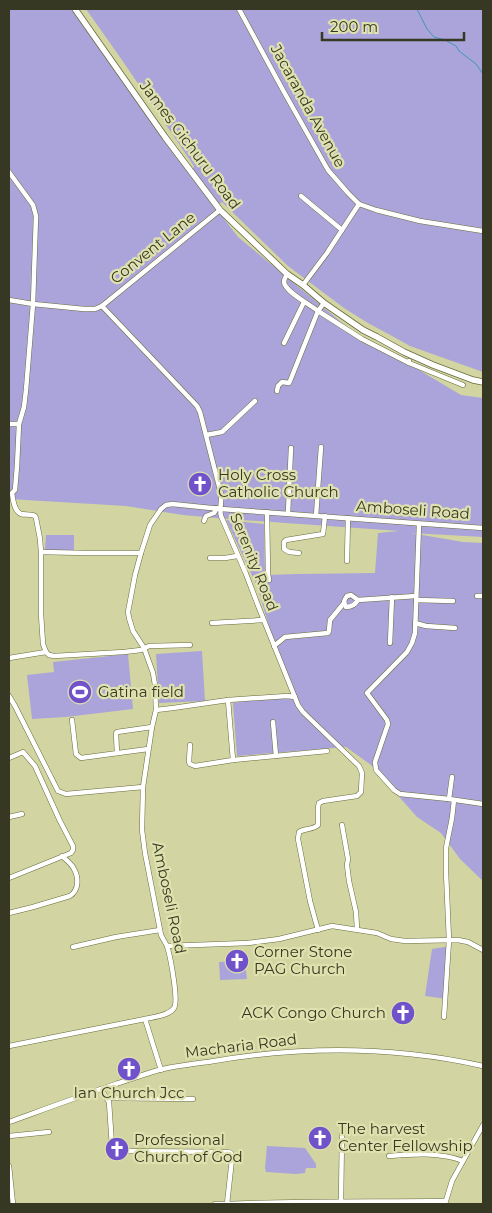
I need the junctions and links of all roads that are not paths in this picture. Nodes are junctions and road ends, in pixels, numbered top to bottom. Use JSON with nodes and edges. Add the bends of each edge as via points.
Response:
{"nodes":[{"id":1,"x":75,"y":9,"type":"edge"},
{"id":2,"x":239,"y":9,"type":"edge"},
{"id":3,"x":9,"y":172,"type":"edge"},
{"id":4,"x":301,"y":196,"type":"dead end"},
{"id":5,"x":359,"y":204,"type":"junction"},
{"id":6,"x":220,"y":210,"type":"junction"},
{"id":7,"x":342,"y":230,"type":"junction"},
{"id":8,"x":483,"y":231,"type":"edge"},
{"id":9,"x":287,"y":274,"type":"junction"},
{"id":10,"x":303,"y":285,"type":"junction"},
{"id":11,"x":9,"y":300,"type":"edge"},
{"id":12,"x":304,"y":302,"type":"junction"},
{"id":13,"x":33,"y":304,"type":"junction"},
{"id":14,"x":324,"y":304,"type":"junction"},
{"id":15,"x":102,"y":306,"type":"junction"},
{"id":16,"x":318,"y":311,"type":"junction"},
{"id":17,"x":377,"y":338,"type":"junction"},
{"id":18,"x":284,"y":343,"type":"dead end"},
{"id":19,"x":372,"y":345,"type":"junction"},
{"id":20,"x":411,"y":355,"type":"junction"},
{"id":21,"x":409,"y":363,"type":"junction"},
{"id":22,"x":483,"y":382,"type":"edge"},
{"id":23,"x":463,"y":385,"type":"dead end"},
{"id":24,"x":277,"y":391,"type":"dead end"},
{"id":25,"x":256,"y":401,"type":"dead end"},
{"id":26,"x":9,"y":424,"type":"edge"},
{"id":27,"x":19,"y":424,"type":"junction"},
{"id":28,"x":206,"y":435,"type":"junction"},
{"id":29,"x":321,"y":447,"type":"dead end"},
{"id":30,"x":291,"y":448,"type":"dead end"},
{"id":31,"x":9,"y":489,"type":"edge"},
{"id":32,"x":15,"y":490,"type":"junction"},
{"id":33,"x":219,"y":509,"type":"junction"},
{"id":34,"x":267,"y":512,"type":"junction"},
{"id":35,"x":288,"y":513,"type":"junction"},
{"id":36,"x":316,"y":516,"type":"junction"},
{"id":37,"x":325,"y":516,"type":"junction"},
{"id":38,"x":348,"y":518,"type":"junction"},
{"id":39,"x":204,"y":521,"type":"dead end"},
{"id":40,"x":419,"y":524,"type":"junction"},
{"id":41,"x":483,"y":528,"type":"edge"},
{"id":42,"x":41,"y":552,"type":"junction"},
{"id":43,"x":141,"y":553,"type":"junction"},
{"id":44,"x":299,"y":553,"type":"dead end"},
{"id":45,"x":237,"y":556,"type":"junction"},
{"id":46,"x":210,"y":558,"type":"dead end"},
{"id":47,"x":347,"y":561,"type":"dead end"},
{"id":48,"x":269,"y":580,"type":"dead end"},
{"id":49,"x":477,"y":596,"type":"dead end"},
{"id":50,"x":483,"y":596,"type":"edge"},
{"id":51,"x":392,"y":597,"type":"junction"},
{"id":52,"x":416,"y":598,"type":"junction"},
{"id":53,"x":358,"y":600,"type":"junction"},
{"id":54,"x":453,"y":601,"type":"dead end"},
{"id":55,"x":344,"y":603,"type":"junction"},
{"id":56,"x":263,"y":620,"type":"junction"},
{"id":57,"x":415,"y":622,"type":"junction"},
{"id":58,"x":212,"y":623,"type":"dead end"},
{"id":59,"x":455,"y":628,"type":"dead end"},
{"id":60,"x":390,"y":643,"type":"dead end"},
{"id":61,"x":190,"y":645,"type":"dead end"},
{"id":62,"x":274,"y":646,"type":"junction"},
{"id":63,"x":144,"y":648,"type":"junction"},
{"id":64,"x":46,"y":652,"type":"junction"},
{"id":65,"x":9,"y":658,"type":"edge"},
{"id":66,"x":9,"y":696,"type":"edge"},
{"id":67,"x":295,"y":697,"type":"junction"},
{"id":68,"x":228,"y":700,"type":"junction"},
{"id":69,"x":156,"y":710,"type":"junction"},
{"id":70,"x":72,"y":720,"type":"dead end"},
{"id":71,"x":273,"y":722,"type":"dead end"},
{"id":72,"x":152,"y":727,"type":"junction"},
{"id":73,"x":190,"y":745,"type":"dead end"},
{"id":74,"x":148,"y":749,"type":"junction"},
{"id":75,"x":327,"y":752,"type":"dead end"},
{"id":76,"x":116,"y":753,"type":"junction"},
{"id":77,"x":276,"y":756,"type":"junction"},
{"id":78,"x":9,"y":758,"type":"edge"},
{"id":79,"x":233,"y":760,"type":"junction"},
{"id":80,"x":452,"y":777,"type":"dead end"},
{"id":81,"x":143,"y":787,"type":"junction"},
{"id":82,"x":451,"y":800,"type":"junction"},
{"id":83,"x":483,"y":804,"type":"edge"},
{"id":84,"x":22,"y":814,"type":"dead end"},
{"id":85,"x":9,"y":817,"type":"edge"},
{"id":86,"x":342,"y":825,"type":"dead end"},
{"id":87,"x":62,"y":856,"type":"junction"},
{"id":88,"x":9,"y":878,"type":"edge"},
{"id":89,"x":9,"y":912,"type":"edge"},
{"id":90,"x":356,"y":929,"type":"junction"},
{"id":91,"x":160,"y":930,"type":"junction"},
{"id":92,"x":318,"y":930,"type":"junction"},
{"id":93,"x":449,"y":940,"type":"junction"},
{"id":94,"x":73,"y":946,"type":"dead end"},
{"id":95,"x":166,"y":946,"type":"junction"},
{"id":96,"x":483,"y":950,"type":"edge"},
{"id":97,"x":444,"y":1017,"type":"dead end"},
{"id":98,"x":145,"y":1019,"type":"junction"},
{"id":99,"x":9,"y":1046,"type":"edge"},
{"id":100,"x":483,"y":1066,"type":"edge"},
{"id":101,"x":160,"y":1070,"type":"junction"},
{"id":102,"x":101,"y":1089,"type":"junction"},
{"id":103,"x":107,"y":1098,"type":"junction"},
{"id":104,"x":193,"y":1099,"type":"dead end"},
{"id":105,"x":9,"y":1122,"type":"edge"},
{"id":106,"x":483,"y":1125,"type":"edge"},
{"id":107,"x":49,"y":1132,"type":"dead end"},
{"id":108,"x":342,"y":1134,"type":"dead end"},
{"id":109,"x":9,"y":1136,"type":"edge"},
{"id":110,"x":389,"y":1156,"type":"dead end"},
{"id":111,"x":463,"y":1160,"type":"junction"},
{"id":112,"x":9,"y":1166,"type":"edge"},
{"id":113,"x":341,"y":1202,"type":"junction"},
{"id":114,"x":358,"y":1203,"type":"edge"},
{"id":115,"x":445,"y":1203,"type":"edge"},
{"id":116,"x":13,"y":1204,"type":"edge"},
{"id":117,"x":215,"y":1204,"type":"edge"},
{"id":118,"x":227,"y":1204,"type":"edge"}],
"edges":[{"from":1,"to":6,"type":"main road","name":"James Gichuru Road"},
{"from":2,"to":5,"type":"street","name":"Jacaranda Avenue","via":[[328,170]]},
{"from":3,"to":13,"type":"street","via":[[35,211]]},
{"from":4,"to":7,"type":"street"},
{"from":5,"to":7,"type":"street"},
{"from":5,"to":8,"type":"street","name":"Jacaranda Avenue","via":[[420,221]]},
{"from":6,"to":9,"type":"main road","name":"James Gichuru Road"},
{"from":6,"to":15,"type":"street","name":"Convent Lane"},
{"from":7,"to":10,"type":"street"},
{"from":9,"to":10,"type":"main road","name":"James Gichuru Road"},
{"from":9,"to":12,"type":"street","via":[[285,285]]},
{"from":10,"to":14,"type":"main road","name":"James Gichuru Road"},
{"from":11,"to":13,"type":"street"},
{"from":12,"to":16,"type":"street"},
{"from":12,"to":18,"type":"street"},
{"from":13,"to":15,"type":"street","via":[[92,309]]},
{"from":13,"to":27,"type":"street","via":[[24,407]]},
{"from":14,"to":16,"type":"street"},
{"from":14,"to":17,"type":"main road","name":"James Gichuru Road"},
{"from":15,"to":28,"type":"street","name":"Serenity Road","via":[[197,406]]},
{"from":16,"to":19,"type":"street"},
{"from":16,"to":24,"type":"street","via":[[290,381],[282,382]]},
{"from":17,"to":19,"type":"street"},
{"from":17,"to":20,"type":"main road","name":"James Gichuru Road"},
{"from":19,"to":21,"type":"street"},
{"from":20,"to":21,"type":"street"},
{"from":20,"to":22,"type":"main road","name":"James Gichuru Road"},
{"from":21,"to":23,"type":"street"},
{"from":25,"to":28,"type":"street","via":[[222,432]]},
{"from":26,"to":27,"type":"street"},
{"from":27,"to":32,"type":"street"},
{"from":28,"to":33,"type":"street","name":"Serenity Road","via":[[222,494]]},
{"from":29,"to":36,"type":"street"},
{"from":30,"to":35,"type":"street"},
{"from":31,"to":32,"type":"street"},
{"from":32,"to":42,"type":"street","via":[[12,494],[18,512],[32,514],[36,518]]},
{"from":33,"to":34,"type":"street","name":"Amboseli Road"},
{"from":33,"to":39,"type":"street","via":[[206,516]]},
{"from":33,"to":43,"type":"street","name":"Amboseli Road","via":[[166,505],[150,525]]},
{"from":33,"to":45,"type":"street","name":"Serenity Road"},
{"from":34,"to":35,"type":"street","name":"Amboseli Road"},
{"from":34,"to":48,"type":"street"},
{"from":35,"to":36,"type":"street","name":"Amboseli Road"},
{"from":36,"to":37,"type":"street","name":"Amboseli Road"},
{"from":37,"to":38,"type":"street","name":"Amboseli Road"},
{"from":37,"to":44,"type":"street","via":[[324,534],[284,542],[284,549]]},
{"from":38,"to":40,"type":"street","name":"Amboseli Road"},
{"from":38,"to":47,"type":"street"},
{"from":40,"to":41,"type":"street","name":"Amboseli Road"},
{"from":40,"to":52,"type":"street"},
{"from":42,"to":43,"type":"street"},
{"from":42,"to":64,"type":"street","via":[[41,620]]},
{"from":43,"to":63,"type":"street","name":"Amboseli Road","via":[[128,612],[133,631]]},
{"from":45,"to":46,"type":"street"},
{"from":45,"to":56,"type":"street","name":"Serenity Road"},
{"from":49,"to":50,"type":"street"},
{"from":51,"to":52,"type":"street"},
{"from":51,"to":53,"type":"street"},
{"from":51,"to":60,"type":"street"},
{"from":52,"to":54,"type":"street"},
{"from":52,"to":57,"type":"street"},
{"from":53,"to":55,"type":"street","via":[[350,607]]},
{"from":53,"to":55,"type":"street","via":[[351,595],[344,599]]},
{"from":55,"to":62,"type":"street","via":[[330,620],[328,633],[285,637]]},
{"from":56,"to":58,"type":"street"},
{"from":56,"to":62,"type":"street","name":"Serenity Road"},
{"from":57,"to":59,"type":"street"},
{"from":57,"to":82,"type":"street","via":[[415,633],[407,652],[367,693],[388,724],[376,770],[400,794]]},
{"from":61,"to":63,"type":"street"},
{"from":62,"to":67,"type":"street","name":"Serenity Road"},
{"from":63,"to":64,"type":"street","via":[[54,656]]},
{"from":63,"to":69,"type":"street","name":"Amboseli Road","via":[[153,673]]},
{"from":64,"to":65,"type":"street"},
{"from":66,"to":81,"type":"street","via":[[58,791],[66,794]]},
{"from":67,"to":68,"type":"street"},
{"from":67,"to":92,"type":"street","name":"Serenity Road","via":[[303,712],[346,752],[362,774],[361,792],[357,796],[322,801],[318,807],[318,825],[299,832]]},
{"from":68,"to":69,"type":"street"},
{"from":68,"to":79,"type":"street"},
{"from":69,"to":72,"type":"street","name":"Amboseli Road"},
{"from":70,"to":76,"type":"street","via":[[78,757]]},
{"from":71,"to":77,"type":"street"},
{"from":72,"to":74,"type":"street","name":"Amboseli Road"},
{"from":72,"to":76,"type":"street","via":[[117,732]]},
{"from":73,"to":79,"type":"street","via":[[189,762],[192,766]]},
{"from":74,"to":76,"type":"street"},
{"from":74,"to":81,"type":"street","name":"Amboseli Road"},
{"from":75,"to":77,"type":"street"},
{"from":77,"to":79,"type":"street"},
{"from":78,"to":87,"type":"street","via":[[23,752],[36,766],[73,846],[71,852]]},
{"from":80,"to":82,"type":"street"},
{"from":81,"to":91,"type":"street","name":"Amboseli Road","via":[[144,854]]},
{"from":82,"to":83,"type":"street"},
{"from":82,"to":93,"type":"street","via":[[451,826],[446,848]]},
{"from":84,"to":85,"type":"street"},
{"from":86,"to":90,"type":"street"},
{"from":87,"to":88,"type":"street"},
{"from":87,"to":89,"type":"street","via":[[75,870],[75,893]]},
{"from":90,"to":92,"type":"street","via":[[332,926]]},
{"from":90,"to":93,"type":"street","via":[[405,941]]},
{"from":91,"to":94,"type":"street"},
{"from":91,"to":95,"type":"street","name":"Amboseli Road"},
{"from":92,"to":95,"type":"street","via":[[248,943]]},
{"from":93,"to":96,"type":"street","via":[[468,942]]},
{"from":93,"to":97,"type":"street"},
{"from":95,"to":98,"type":"street","name":"Amboseli Road","via":[[176,1005],[167,1013]]},
{"from":98,"to":99,"type":"street","name":"Amboseli Road"},
{"from":98,"to":101,"type":"street"},
{"from":100,"to":101,"type":"street","name":"Macharia Road","via":[[407,1053],[331,1050],[233,1057]]},
{"from":101,"to":102,"type":"street","name":"Macharia Road"},
{"from":102,"to":103,"type":"street"},
{"from":102,"to":105,"type":"street","name":"Macharia Road"},
{"from":103,"to":104,"type":"street"},
{"from":103,"to":118,"type":"street","via":[[112,1146],[116,1151],[231,1153]]},
{"from":106,"to":111,"type":"street"},
{"from":107,"to":109,"type":"street"},
{"from":108,"to":113,"type":"street"},
{"from":110,"to":111,"type":"street","via":[[438,1155]]},
{"from":111,"to":115,"type":"street"},
{"from":112,"to":116,"type":"street"},
{"from":113,"to":114,"type":"street"},
{"from":113,"to":118,"type":"street"},
{"from":114,"to":115,"type":"street"},
{"from":117,"to":118,"type":"street"}]}
